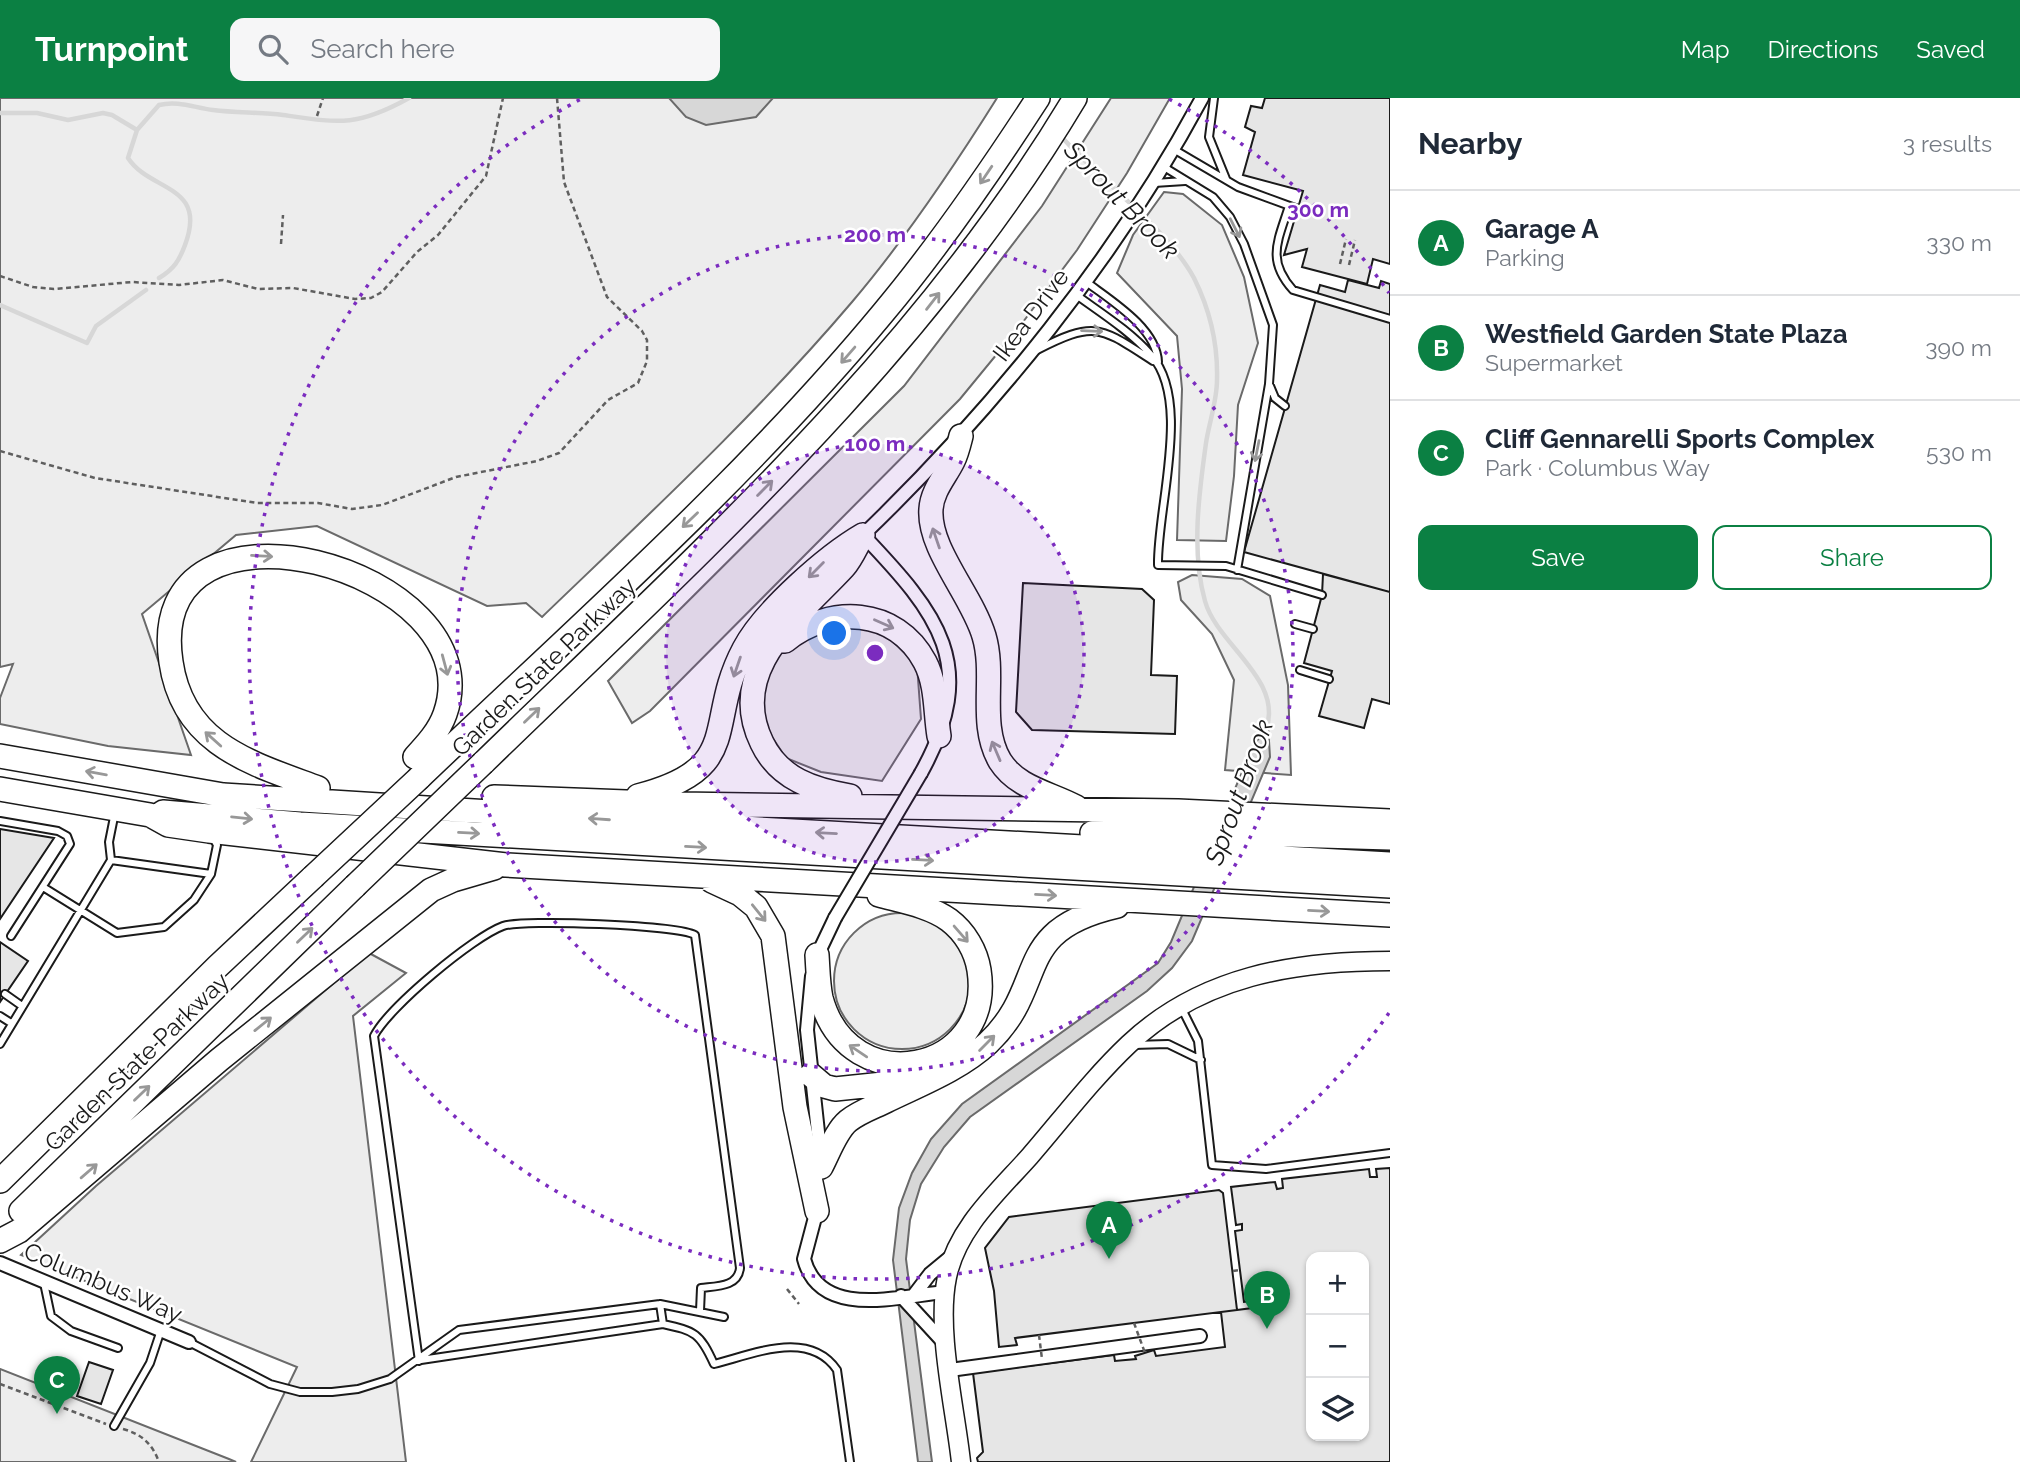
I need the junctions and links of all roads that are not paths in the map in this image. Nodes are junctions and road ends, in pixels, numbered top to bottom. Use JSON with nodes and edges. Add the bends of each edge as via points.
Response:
{"nodes":[{"id":1,"x":1038,"y":98,"type":"edge"},
{"id":2,"x":1202,"y":98,"type":"edge"},
{"id":3,"x":1214,"y":98,"type":"edge"},
{"id":4,"x":1070,"y":106,"type":"edge"},
{"id":5,"x":1175,"y":150,"type":"junction"},
{"id":6,"x":1164,"y":167,"type":"junction"},
{"id":7,"x":1187,"y":181,"type":"junction"},
{"id":8,"x":1227,"y":181,"type":"junction"},
{"id":9,"x":1152,"y":183,"type":"junction"},
{"id":10,"x":1289,"y":206,"type":"junction"},
{"id":11,"x":1297,"y":209,"type":"dead end"},
{"id":12,"x":1084,"y":280,"type":"junction"},
{"id":13,"x":1074,"y":294,"type":"junction"},
{"id":14,"x":1390,"y":319,"type":"edge"},
{"id":15,"x":1029,"y":354,"type":"junction"},
{"id":16,"x":1158,"y":363,"type":"junction"},
{"id":17,"x":1269,"y":384,"type":"junction"},
{"id":18,"x":1285,"y":406,"type":"dead end"},
{"id":19,"x":961,"y":436,"type":"junction"},
{"id":20,"x":863,"y":534,"type":"junction"},
{"id":21,"x":1237,"y":570,"type":"junction"},
{"id":22,"x":1322,"y":595,"type":"dead end"},
{"id":23,"x":1295,"y":624,"type":"dead end"},
{"id":24,"x":1313,"y":629,"type":"dead end"},
{"id":25,"x":761,"y":666,"type":"junction"},
{"id":26,"x":1300,"y":670,"type":"dead end"},
{"id":27,"x":1329,"y":679,"type":"dead end"},
{"id":28,"x":939,"y":736,"type":"junction"},
{"id":29,"x":0,"y":756,"type":"edge"},
{"id":30,"x":417,"y":768,"type":"junction"},
{"id":31,"x":163,"y":784,"type":"junction"},
{"id":32,"x":318,"y":788,"type":"junction"},
{"id":33,"x":0,"y":789,"type":"edge"},
{"id":34,"x":613,"y":803,"type":"junction"},
{"id":35,"x":926,"y":808,"type":"junction"},
{"id":36,"x":1080,"y":808,"type":"junction"},
{"id":37,"x":116,"y":810,"type":"junction"},
{"id":38,"x":1390,"y":814,"type":"edge"},
{"id":39,"x":150,"y":816,"type":"junction"},
{"id":40,"x":1329,"y":818,"type":"junction"},
{"id":41,"x":0,"y":821,"type":"edge"},
{"id":42,"x":1390,"y":821,"type":"edge"},
{"id":43,"x":1176,"y":822,"type":"junction"},
{"id":44,"x":1290,"y":826,"type":"junction"},
{"id":45,"x":209,"y":831,"type":"junction"},
{"id":46,"x":1390,"y":838,"type":"edge"},
{"id":47,"x":1038,"y":844,"type":"junction"},
{"id":48,"x":111,"y":860,"type":"junction"},
{"id":49,"x":1390,"y":864,"type":"edge"},
{"id":50,"x":506,"y":865,"type":"junction"},
{"id":51,"x":211,"y":874,"type":"junction"},
{"id":52,"x":703,"y":876,"type":"junction"},
{"id":53,"x":832,"y":882,"type":"junction"},
{"id":54,"x":1390,"y":886,"type":"edge"},
{"id":55,"x":43,"y":887,"type":"junction"},
{"id":56,"x":1146,"y":901,"type":"junction"},
{"id":57,"x":81,"y":911,"type":"junction"},
{"id":58,"x":1390,"y":915,"type":"edge"},
{"id":59,"x":11,"y":936,"type":"dead end"},
{"id":60,"x":817,"y":955,"type":"junction"},
{"id":61,"x":1390,"y":961,"type":"edge"},
{"id":62,"x":5,"y":994,"type":"dead end"},
{"id":63,"x":1180,"y":1005,"type":"junction"},
{"id":64,"x":22,"y":1006,"type":"junction"},
{"id":65,"x":0,"y":1016,"type":"edge"},
{"id":66,"x":10,"y":1023,"type":"junction"},
{"id":67,"x":0,"y":1044,"type":"edge"},
{"id":68,"x":1128,"y":1045,"type":"junction"},
{"id":69,"x":1201,"y":1060,"type":"junction"},
{"id":70,"x":811,"y":1075,"type":"junction"},
{"id":71,"x":929,"y":1079,"type":"junction"},
{"id":72,"x":1390,"y":1153,"type":"edge"},
{"id":73,"x":821,"y":1167,"type":"junction"},
{"id":74,"x":0,"y":1181,"type":"edge"},
{"id":75,"x":817,"y":1211,"type":"junction"},
{"id":76,"x":6,"y":1233,"type":"edge"},
{"id":77,"x":954,"y":1254,"type":"junction"},
{"id":78,"x":0,"y":1263,"type":"edge"},
{"id":79,"x":44,"y":1281,"type":"junction"},
{"id":80,"x":945,"y":1292,"type":"junction"},
{"id":81,"x":907,"y":1295,"type":"junction"},
{"id":82,"x":660,"y":1304,"type":"junction"},
{"id":83,"x":701,"y":1311,"type":"junction"},
{"id":84,"x":724,"y":1317,"type":"dead end"},
{"id":85,"x":663,"y":1324,"type":"junction"},
{"id":86,"x":161,"y":1330,"type":"junction"},
{"id":87,"x":1200,"y":1336,"type":"dead end"},
{"id":88,"x":189,"y":1342,"type":"joint"},
{"id":89,"x":947,"y":1346,"type":"junction"},
{"id":90,"x":118,"y":1348,"type":"dead end"},
{"id":91,"x":419,"y":1361,"type":"junction"},
{"id":92,"x":950,"y":1370,"type":"junction"},
{"id":93,"x":114,"y":1426,"type":"road end"},
{"id":94,"x":850,"y":1462,"type":"edge"},
{"id":95,"x":961,"y":1462,"type":"edge"}],
"edges":[{"from":1,"to":30,"type":"highway","name":"Garden State Parkway","one_way":true,"via":[[932,251],[836,369],[736,476]]},
{"from":2,"to":5,"type":"street","name":"Ikea Drive"},
{"from":3,"to":8,"type":"lane","via":[[1209,137]]},
{"from":76,"to":4,"type":"highway","name":"Garden State Parkway","one_way":true,"bridge":true,"via":[[355,886],[759,495],[853,396],[957,270]]},
{"from":5,"to":6,"type":"street","name":"Ikea Drive"},
{"from":5,"to":8,"type":"lane"},
{"from":6,"to":7,"type":"lane"},
{"from":6,"to":9,"type":"street","name":"Ikea Drive"},
{"from":7,"to":9,"type":"lane"},
{"from":7,"to":17,"type":"lane","one_way":true,"via":[[1213,197],[1244,244],[1273,325]]},
{"from":8,"to":10,"type":"lane"},
{"from":9,"to":12,"type":"street","name":"Ikea Drive"},
{"from":10,"to":11,"type":"lane"},
{"from":10,"to":14,"type":"lane","via":[[1275,254],[1285,282],[1300,293]]},
{"from":12,"to":13,"type":"street","name":"Ikea Drive"},
{"from":12,"to":16,"type":"lane","via":[[1141,328],[1157,351]]},
{"from":13,"to":15,"type":"street","name":"Ikea Drive"},
{"from":13,"to":16,"type":"lane","via":[[1128,333]]},
{"from":15,"to":16,"type":"lane","one_way":true,"via":[[1069,334],[1093,330],[1114,335]]},
{"from":15,"to":19,"type":"street","name":"Ikea Drive"},
{"from":16,"to":21,"type":"lane","via":[[1171,412],[1158,565]]},
{"from":17,"to":18,"type":"lane"},
{"from":17,"to":21,"type":"lane","one_way":true},
{"from":19,"to":20,"type":"street","name":"Ikea Drive"},
{"from":36,"to":19,"type":"highway","one_way":true,"via":[[1017,780],[993,744],[985,638],[932,529],[933,499]]},
{"from":20,"to":25,"type":"highway","via":[[846,564],[779,633]]},
{"from":20,"to":28,"type":"street","via":[[916,593],[940,636],[950,684]]},
{"from":20,"to":34,"type":"highway","one_way":true,"via":[[836,551],[747,643],[720,732],[705,763],[678,784]]},
{"from":21,"to":22,"type":"lane"},
{"from":23,"to":24,"type":"lane"},
{"from":25,"to":28,"type":"highway","one_way":true,"via":[[794,633],[816,621],[841,615],[880,621],[911,641],[925,662],[934,687]]},
{"from":25,"to":35,"type":"highway","via":[[754,719],[767,753],[785,772],[817,790]]},
{"from":26,"to":27,"type":"lane"},
{"from":28,"to":60,"type":"street","bridge":true},
{"from":31,"to":29,"type":"highway","one_way":true},
{"from":32,"to":30,"type":"highway","one_way":true,"via":[[249,763],[225,749],[203,730],[181,698],[169,649],[172,618],[185,592],[220,564],[257,555],[324,565],[363,579],[408,606],[437,642],[449,684],[442,722]]},
{"from":30,"to":74,"type":"highway","name":"Garden State Parkway","bridge":true,"via":[[397,800],[217,967]]},
{"from":31,"to":32,"type":"highway","via":[[225,782]]},
{"from":47,"to":31,"type":"highway","one_way":true,"via":[[357,805],[223,795]]},
{"from":32,"to":34,"type":"highway"},
{"from":33,"to":37,"type":"highway"},
{"from":34,"to":35,"type":"highway"},
{"from":35,"to":36,"type":"highway"},
{"from":36,"to":43,"type":"highway"},
{"from":37,"to":39,"type":"highway"},
{"from":37,"to":48,"type":"lane","via":[[109,842]]},
{"from":38,"to":40,"type":"highway"},
{"from":39,"to":45,"type":"highway","via":[[168,825]]},
{"from":39,"to":54,"type":"highway","one_way":true,"via":[[169,810],[300,824]]},
{"from":40,"to":42,"type":"highway"},
{"from":40,"to":44,"type":"highway"},
{"from":41,"to":55,"type":"lane","via":[[58,831],[69,838],[70,847]]},
{"from":43,"to":44,"type":"highway"},
{"from":43,"to":47,"type":"highway","via":[[1076,834]]},
{"from":44,"to":46,"type":"highway"},
{"from":45,"to":50,"type":"highway"},
{"from":45,"to":51,"type":"lane","via":[[217,845]]},
{"from":47,"to":49,"type":"highway"},
{"from":48,"to":51,"type":"lane"},
{"from":48,"to":57,"type":"lane"},
{"from":50,"to":52,"type":"highway"},
{"from":76,"to":50,"type":"highway","one_way":true,"via":[[431,890]]},
{"from":51,"to":57,"type":"lane","via":[[194,900],[164,927],[117,933]]},
{"from":52,"to":53,"type":"highway"},
{"from":52,"to":75,"type":"highway","one_way":true,"via":[[756,907],[773,936],[795,1107]]},
{"from":53,"to":56,"type":"highway","one_way":true},
{"from":53,"to":60,"type":"highway","one_way":true,"via":[[918,906],[949,920],[967,939],[975,957],[980,985],[977,1006],[969,1026],[939,1054],[912,1063],[879,1062],[858,1052],[836,1031],[822,1000]]},
{"from":55,"to":57,"type":"lane"},
{"from":55,"to":59,"type":"lane"},
{"from":56,"to":58,"type":"highway","one_way":true},
{"from":71,"to":56,"type":"highway","one_way":true,"via":[[975,1055],[991,1040],[1007,1021],[1037,955],[1053,934],[1093,911]]},
{"from":57,"to":64,"type":"lane"},
{"from":60,"to":70,"type":"street","via":[[807,1002]]},
{"from":61,"to":63,"type":"street","via":[[1277,969],[1218,986]]},
{"from":62,"to":64,"type":"lane"},
{"from":63,"to":68,"type":"street"},
{"from":63,"to":69,"type":"lane","via":[[1198,1041]]},
{"from":64,"to":66,"type":"lane"},
{"from":65,"to":66,"type":"lane"},
{"from":66,"to":67,"type":"lane"},
{"from":68,"to":69,"type":"lane","via":[[1168,1044]]},
{"from":68,"to":77,"type":"street","via":[[982,1210]]},
{"from":69,"to":72,"type":"lane","via":[[1212,1165],[1266,1169]]},
{"from":70,"to":71,"type":"highway","via":[[824,1086],[839,1089]]},
{"from":70,"to":73,"type":"street"},
{"from":71,"to":73,"type":"highway","via":[[847,1121]]},
{"from":73,"to":75,"type":"street"},
{"from":75,"to":81,"type":"street","via":[[804,1259],[814,1280],[842,1299]]},
{"from":77,"to":80,"type":"street"},
{"from":77,"to":81,"type":"street"},
{"from":78,"to":79,"type":"street","name":"Columbus Way"},
{"from":79,"to":86,"type":"street","name":"Columbus Way"},
{"from":79,"to":90,"type":"lane","via":[[51,1316],[71,1331]]},
{"from":80,"to":81,"type":"street"},
{"from":80,"to":89,"type":"street"},
{"from":81,"to":89,"type":"street"},
{"from":82,"to":83,"type":"lane"},
{"from":82,"to":85,"type":"lane"},
{"from":82,"to":91,"type":"lane","via":[[458,1330]]},
{"from":83,"to":84,"type":"lane"},
{"from":83,"to":91,"type":"lane","via":[[701,1288],[733,1282],[740,1268],[695,935],[652,928],[507,925],[411,994],[382,1021],[374,1036]]},
{"from":85,"to":91,"type":"lane"},
{"from":85,"to":94,"type":"lane","via":[[692,1330],[715,1364],[795,1346],[816,1350],[838,1370]]},
{"from":86,"to":88,"type":"street","name":"Columbus Way"},
{"from":86,"to":93,"type":"lane","via":[[150,1363]]},
{"from":87,"to":92,"type":"street"},
{"from":88,"to":91,"type":"lane","via":[[270,1384],[300,1392],[358,1389],[390,1379]]},
{"from":89,"to":92,"type":"street"},
{"from":92,"to":95,"type":"street"}]}
